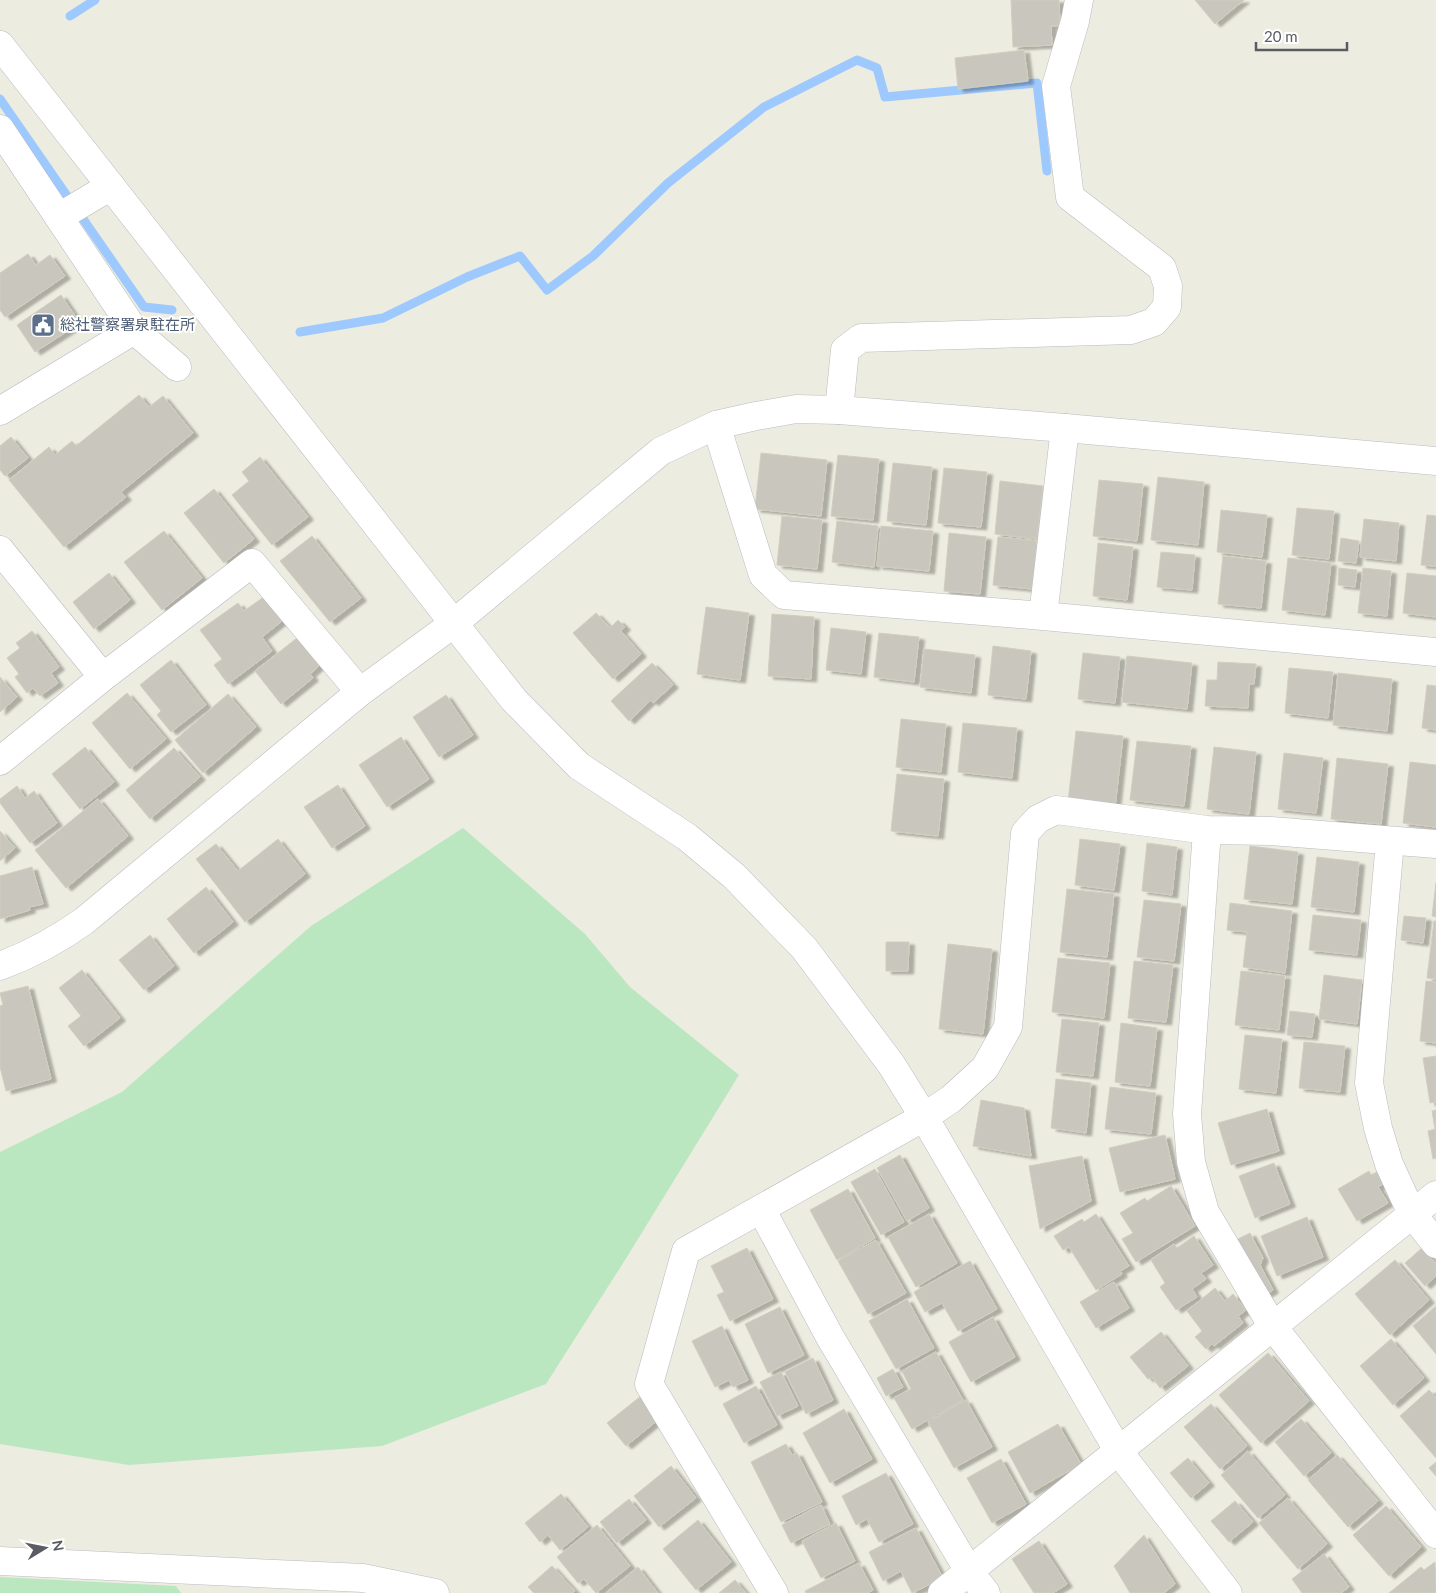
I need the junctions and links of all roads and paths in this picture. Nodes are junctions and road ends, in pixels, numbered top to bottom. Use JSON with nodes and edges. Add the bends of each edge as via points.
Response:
{"nodes":[{"id":1,"x":1079,"y":0,"type":"edge"},
{"id":2,"x":0,"y":45,"type":"edge"},
{"id":3,"x":0,"y":129,"type":"edge"},
{"id":4,"x":111,"y":186,"type":"junction"},
{"id":5,"x":70,"y":210,"type":"junction"},
{"id":6,"x":134,"y":330,"type":"junction"},
{"id":7,"x":177,"y":367,"type":"dead end"},
{"id":8,"x":839,"y":410,"type":"junction"},
{"id":9,"x":0,"y":411,"type":"edge"},
{"id":10,"x":716,"y":425,"type":"junction"},
{"id":11,"x":1065,"y":428,"type":"junction"},
{"id":12,"x":1436,"y":461,"type":"edge"},
{"id":13,"x":0,"y":550,"type":"edge"},
{"id":14,"x":1043,"y":616,"type":"junction"},
{"id":15,"x":454,"y":624,"type":"junction"},
{"id":16,"x":1436,"y":652,"type":"edge"},
{"id":17,"x":103,"y":677,"type":"junction"},
{"id":18,"x":360,"y":692,"type":"junction"},
{"id":19,"x":0,"y":761,"type":"edge"},
{"id":20,"x":1207,"y":830,"type":"junction"},
{"id":21,"x":1390,"y":841,"type":"junction"},
{"id":22,"x":1436,"y":844,"type":"edge"},
{"id":23,"x":0,"y":966,"type":"edge"},
{"id":24,"x":924,"y":1117,"type":"junction"},
{"id":25,"x":1436,"y":1195,"type":"edge"},
{"id":26,"x":761,"y":1209,"type":"junction"},
{"id":27,"x":1412,"y":1214,"type":"junction"},
{"id":28,"x":1436,"y":1244,"type":"edge"},
{"id":29,"x":1273,"y":1327,"type":"junction"},
{"id":30,"x":1118,"y":1452,"type":"junction"},
{"id":31,"x":1436,"y":1534,"type":"edge"},
{"id":32,"x":0,"y":1561,"type":"edge"},
{"id":33,"x":969,"y":1571,"type":"junction"},
{"id":34,"x":435,"y":1593,"type":"edge"},
{"id":35,"x":774,"y":1593,"type":"edge"},
{"id":36,"x":942,"y":1593,"type":"edge"},
{"id":37,"x":986,"y":1593,"type":"edge"},
{"id":38,"x":1228,"y":1593,"type":"edge"}],
"edges":[{"from":1,"to":8,"type":"street","via":[[1056,86],[1070,197],[1162,268],[1168,286],[1167,307],[1154,322],[1131,330],[861,338],[845,350]]},
{"from":2,"to":4,"type":"street"},
{"from":3,"to":5,"type":"street"},
{"from":4,"to":5,"type":"street"},
{"from":4,"to":15,"type":"street"},
{"from":5,"to":6,"type":"street"},
{"from":6,"to":7,"type":"street"},
{"from":6,"to":9,"type":"street"},
{"from":8,"to":10,"type":"street","via":[[796,410]]},
{"from":8,"to":11,"type":"street"},
{"from":10,"to":14,"type":"street","via":[[763,575],[784,596]]},
{"from":10,"to":15,"type":"street","via":[[660,451]]},
{"from":11,"to":12,"type":"street"},
{"from":11,"to":14,"type":"street"},
{"from":13,"to":17,"type":"street"},
{"from":14,"to":16,"type":"street"},
{"from":15,"to":18,"type":"street"},
{"from":15,"to":24,"type":"street","via":[[514,700],[579,766],[687,837],[734,876],[804,948],[891,1064]]},
{"from":17,"to":18,"type":"street","via":[[252,563]]},
{"from":17,"to":19,"type":"street"},
{"from":18,"to":23,"type":"street","via":[[84,922],[56,941]]},
{"from":20,"to":21,"type":"street","via":[[1271,831]]},
{"from":20,"to":24,"type":"street","via":[[1056,810],[1038,819],[1025,833],[1008,1027],[985,1068],[951,1099]]},
{"from":20,"to":29,"type":"street","via":[[1187,1114],[1192,1162],[1205,1212]]},
{"from":21,"to":22,"type":"street"},
{"from":21,"to":27,"type":"street","via":[[1369,1083],[1388,1164]]},
{"from":24,"to":26,"type":"street"},
{"from":24,"to":30,"type":"street"},
{"from":25,"to":27,"type":"street"},
{"from":26,"to":33,"type":"street","via":[[830,1337]]},
{"from":26,"to":35,"type":"street","via":[[686,1251],[649,1384]]},
{"from":27,"to":28,"type":"street"},
{"from":27,"to":29,"type":"street"},
{"from":29,"to":30,"type":"street"},
{"from":29,"to":31,"type":"street"},
{"from":30,"to":33,"type":"street"},
{"from":30,"to":38,"type":"street"},
{"from":32,"to":34,"type":"street","via":[[363,1578]]},
{"from":33,"to":36,"type":"street"},
{"from":33,"to":37,"type":"street"}]}
